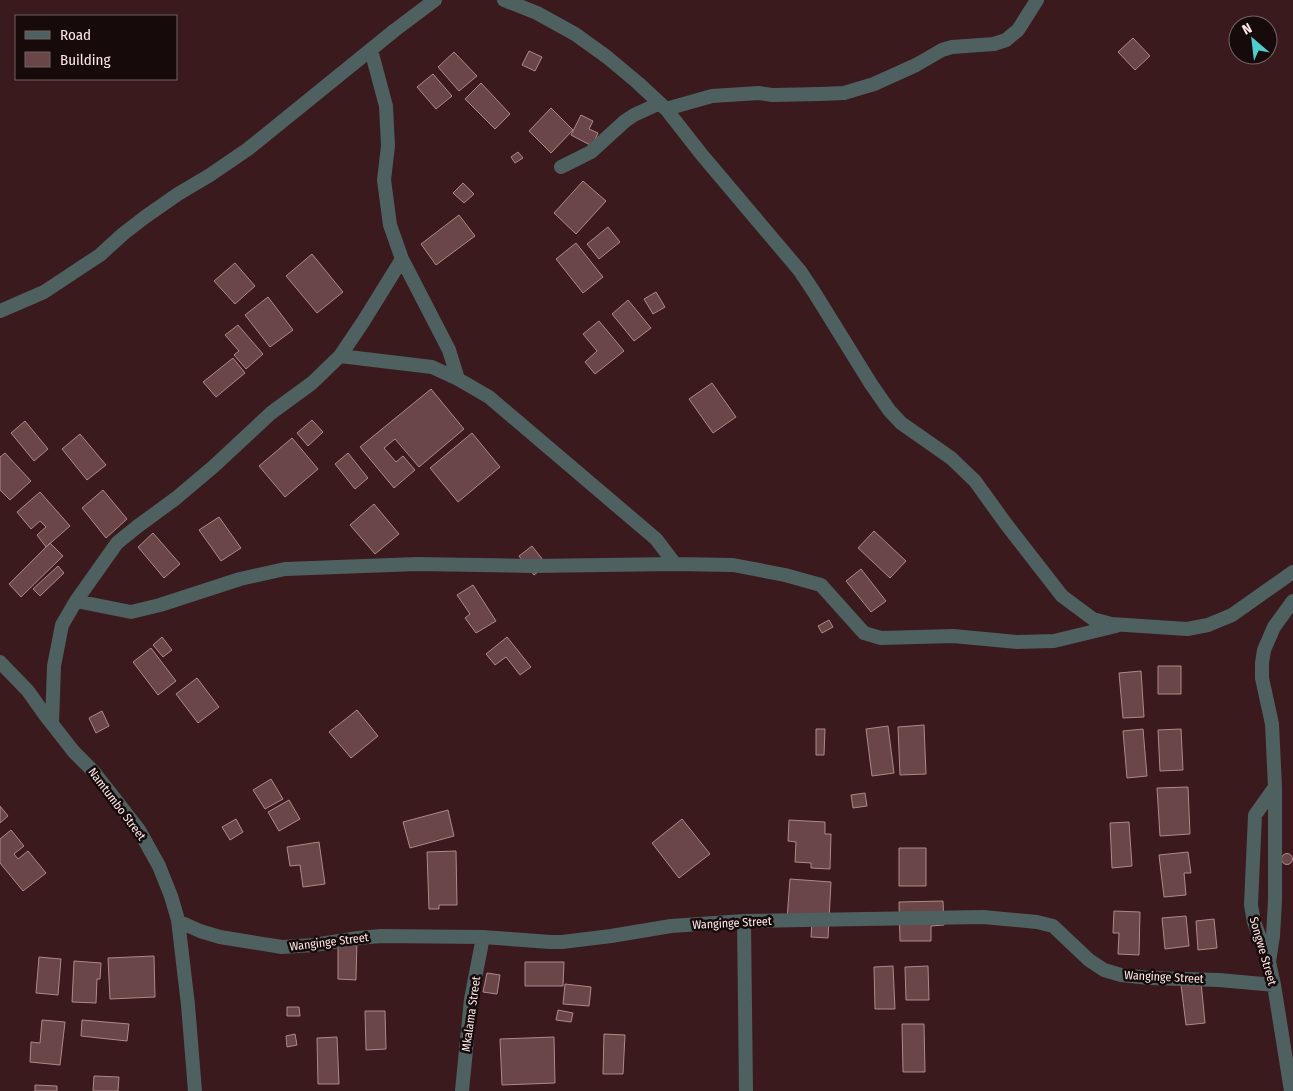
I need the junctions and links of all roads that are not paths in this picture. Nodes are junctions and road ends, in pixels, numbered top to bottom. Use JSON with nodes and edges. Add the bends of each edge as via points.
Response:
{"nodes":[{"id":1,"x":436,"y":0,"type":"edge"},
{"id":2,"x":504,"y":0,"type":"edge"},
{"id":3,"x":1037,"y":0,"type":"edge"},
{"id":4,"x":371,"y":50,"type":"junction"},
{"id":5,"x":663,"y":106,"type":"junction"},
{"id":6,"x":561,"y":167,"type":"dead end"},
{"id":7,"x":402,"y":259,"type":"junction"},
{"id":8,"x":0,"y":311,"type":"edge"},
{"id":9,"x":340,"y":356,"type":"junction"},
{"id":10,"x":458,"y":379,"type":"junction"},
{"id":11,"x":675,"y":564,"type":"junction"},
{"id":12,"x":1293,"y":572,"type":"edge"},
{"id":13,"x":76,"y":601,"type":"junction"},
{"id":14,"x":1293,"y":601,"type":"edge"},
{"id":15,"x":1123,"y":624,"type":"junction"},
{"id":16,"x":0,"y":662,"type":"edge"},
{"id":17,"x":52,"y":724,"type":"junction"},
{"id":18,"x":1275,"y":787,"type":"junction"},
{"id":19,"x":178,"y":921,"type":"junction"},
{"id":20,"x":744,"y":921,"type":"junction"},
{"id":21,"x":483,"y":937,"type":"junction"},
{"id":22,"x":1268,"y":962,"type":"junction"},
{"id":23,"x":1274,"y":984,"type":"junction"},
{"id":24,"x":195,"y":1091,"type":"edge"},
{"id":25,"x":462,"y":1091,"type":"edge"},
{"id":26,"x":746,"y":1091,"type":"edge"},
{"id":27,"x":1290,"y":1091,"type":"edge"}],
"edges":[{"from":1,"to":4,"type":"street"},
{"from":2,"to":5,"type":"street","via":[[575,34]]},
{"from":3,"to":5,"type":"street","via":[[1018,30],[1006,40],[952,47],[874,84],[844,93],[712,96]]},
{"from":4,"to":7,"type":"street","via":[[386,106],[388,146],[384,180],[390,225]]},
{"from":4,"to":8,"type":"street","via":[[248,149],[145,217],[100,255],[44,292]]},
{"from":5,"to":6,"type":"street","via":[[634,115],[591,152]]},
{"from":5,"to":15,"type":"street","via":[[800,271],[889,410],[975,481],[1062,596],[1093,618]]},
{"from":7,"to":9,"type":"street"},
{"from":7,"to":10,"type":"street","via":[[449,350]]},
{"from":9,"to":10,"type":"street","via":[[432,367]]},
{"from":9,"to":13,"type":"street","via":[[183,493],[117,543]]},
{"from":10,"to":11,"type":"street","via":[[489,397],[515,418],[656,539]]},
{"from":11,"to":13,"type":"street","via":[[417,564],[285,569],[131,612]]},
{"from":11,"to":15,"type":"street","via":[[733,565],[812,581],[821,585],[864,632],[881,638],[953,636],[1017,642],[1054,641]]},
{"from":12,"to":15,"type":"street","via":[[1232,615],[1208,625],[1187,629]]},
{"from":13,"to":17,"type":"street","via":[[62,625],[54,666]]},
{"from":14,"to":18,"type":"street","via":[[1274,627],[1262,663],[1272,724]]},
{"from":16,"to":17,"type":"street","name":"Namtumbo Street","via":[[28,691]]},
{"from":17,"to":19,"type":"street","name":"Namtumbo Street","via":[[138,830],[159,866]]},
{"from":18,"to":22,"type":"street","via":[[1273,936]]},
{"from":18,"to":22,"type":"street","name":"Songwe Street","via":[[1255,815],[1251,883],[1254,922]]},
{"from":19,"to":21,"type":"street","name":"Wanginge Street","via":[[220,937],[282,947],[381,936]]},
{"from":19,"to":24,"type":"street","name":"Namtumbo Street"},
{"from":20,"to":21,"type":"street","name":"Wanginge Street","via":[[670,926],[562,942]]},
{"from":20,"to":23,"type":"street","name":"Wanginge Street","via":[[983,917],[1037,922],[1054,926],[1089,960],[1104,970],[1121,975]]},
{"from":20,"to":26,"type":"street"},
{"from":21,"to":25,"type":"street","name":"Mkalama Street","via":[[471,999]]},
{"from":22,"to":23,"type":"street","name":"Songwe Street"},
{"from":23,"to":27,"type":"street","name":"Songwe Street"}]}
